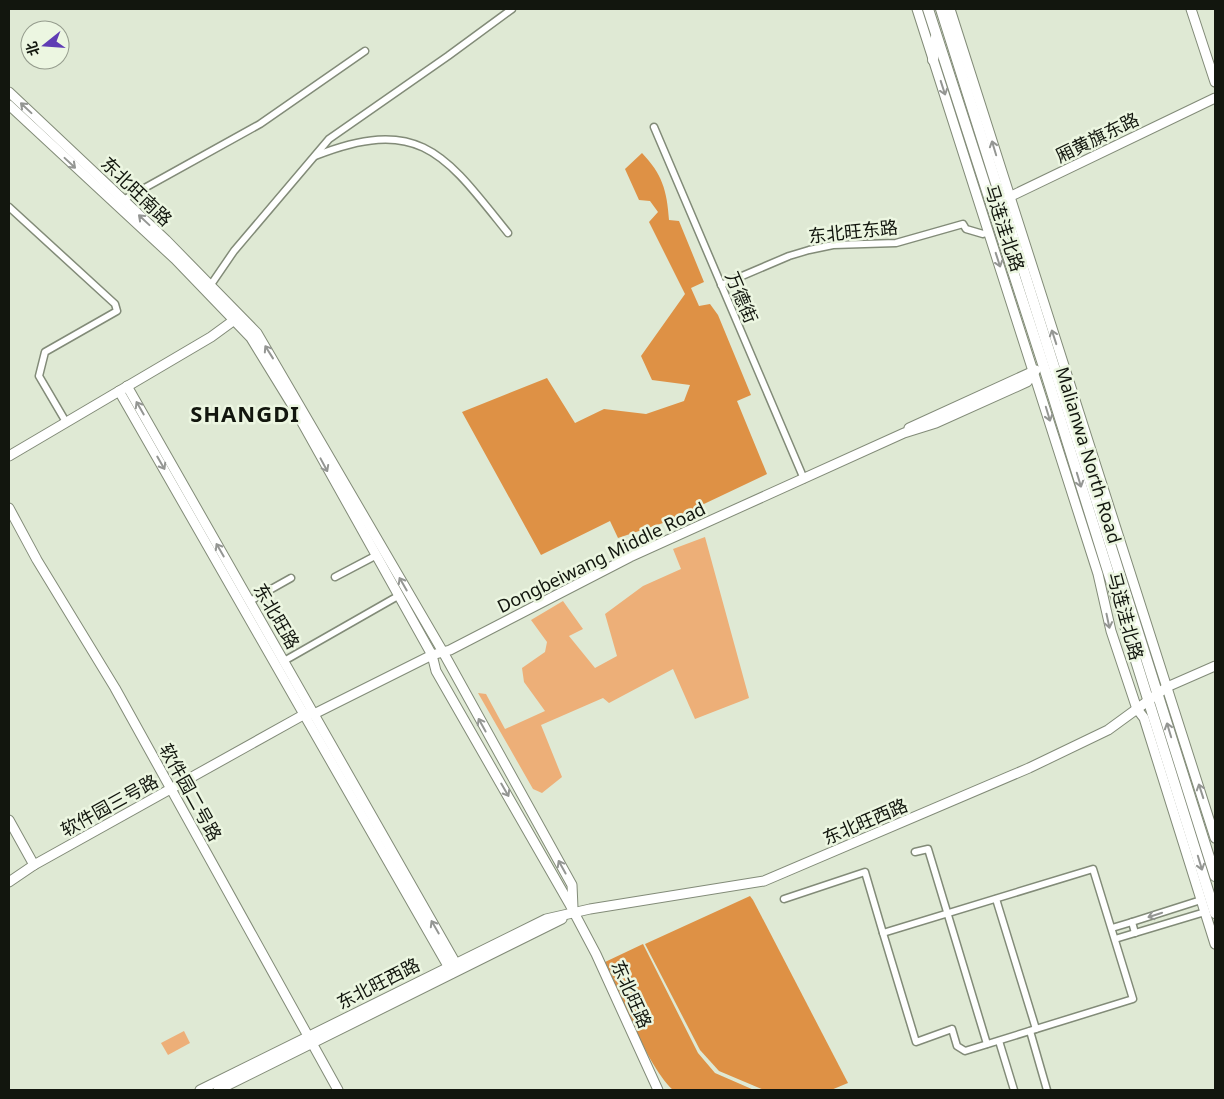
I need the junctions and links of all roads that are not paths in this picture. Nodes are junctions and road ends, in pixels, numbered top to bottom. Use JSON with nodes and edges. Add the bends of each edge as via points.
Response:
{"nodes":[{"id":1,"x":512,"y":9,"type":"edge"},
{"id":2,"x":917,"y":9,"type":"edge"},
{"id":3,"x":928,"y":9,"type":"edge"},
{"id":4,"x":941,"y":9,"type":"edge"},
{"id":5,"x":950,"y":9,"type":"edge"},
{"id":6,"x":1191,"y":9,"type":"edge"},
{"id":7,"x":936,"y":33,"type":"junction"},
{"id":8,"x":365,"y":50,"type":"dead end"},
{"id":9,"x":934,"y":60,"type":"junction"},
{"id":10,"x":1215,"y":82,"type":"edge"},
{"id":11,"x":9,"y":92,"type":"edge"},
{"id":12,"x":1215,"y":98,"type":"edge"},
{"id":13,"x":9,"y":106,"type":"edge"},
{"id":14,"x":654,"y":127,"type":"dead end"},
{"id":15,"x":311,"y":158,"type":"junction"},
{"id":16,"x":123,"y":200,"type":"junction"},
{"id":17,"x":1001,"y":201,"type":"junction"},
{"id":18,"x":9,"y":207,"type":"edge"},
{"id":19,"x":508,"y":233,"type":"dead end"},
{"id":20,"x":991,"y":236,"type":"junction"},
{"id":21,"x":721,"y":285,"type":"junction"},
{"id":22,"x":210,"y":286,"type":"junction"},
{"id":23,"x":1040,"y":292,"type":"junction"},
{"id":24,"x":237,"y":319,"type":"junction"},
{"id":25,"x":1041,"y":326,"type":"junction"},
{"id":26,"x":1044,"y":367,"type":"junction"},
{"id":27,"x":123,"y":388,"type":"junction"},
{"id":28,"x":66,"y":422,"type":"junction"},
{"id":29,"x":9,"y":456,"type":"edge"},
{"id":30,"x":804,"y":479,"type":"junction"},
{"id":31,"x":9,"y":508,"type":"edge"},
{"id":32,"x":375,"y":556,"type":"junction"},
{"id":33,"x":1098,"y":574,"type":"junction"},
{"id":34,"x":335,"y":577,"type":"dead end"},
{"id":35,"x":291,"y":578,"type":"dead end"},
{"id":36,"x":398,"y":596,"type":"junction"},
{"id":37,"x":250,"y":601,"type":"junction"},
{"id":38,"x":1118,"y":604,"type":"junction"},
{"id":39,"x":443,"y":652,"type":"junction"},
{"id":40,"x":432,"y":655,"type":"junction"},
{"id":41,"x":284,"y":662,"type":"junction"},
{"id":42,"x":1215,"y":666,"type":"edge"},
{"id":43,"x":1167,"y":687,"type":"junction"},
{"id":44,"x":1158,"y":693,"type":"junction"},
{"id":45,"x":1149,"y":700,"type":"junction"},
{"id":46,"x":1137,"y":709,"type":"junction"},
{"id":47,"x":310,"y":714,"type":"junction"},
{"id":48,"x":1162,"y":742,"type":"junction"},
{"id":49,"x":1161,"y":773,"type":"junction"},
{"id":50,"x":171,"y":789,"type":"junction"},
{"id":51,"x":9,"y":820,"type":"edge"},
{"id":52,"x":1215,"y":838,"type":"edge"},
{"id":53,"x":915,"y":852,"type":"dead end"},
{"id":54,"x":34,"y":865,"type":"junction"},
{"id":55,"x":1215,"y":876,"type":"edge"},
{"id":56,"x":9,"y":882,"type":"edge"},
{"id":57,"x":784,"y":899,"type":"dead end"},
{"id":58,"x":996,"y":899,"type":"junction"},
{"id":59,"x":1201,"y":900,"type":"junction"},
{"id":60,"x":1210,"y":912,"type":"edge"},
{"id":61,"x":574,"y":913,"type":"junction"},
{"id":62,"x":947,"y":914,"type":"junction"},
{"id":63,"x":1132,"y":922,"type":"junction"},
{"id":64,"x":1112,"y":928,"type":"junction"},
{"id":65,"x":884,"y":933,"type":"junction"},
{"id":66,"x":1135,"y":934,"type":"junction"},
{"id":67,"x":1115,"y":939,"type":"junction"},
{"id":68,"x":1215,"y":944,"type":"edge"},
{"id":69,"x":454,"y":968,"type":"junction"},
{"id":70,"x":1033,"y":1030,"type":"junction"},
{"id":71,"x":310,"y":1040,"type":"junction"},
{"id":72,"x":999,"y":1041,"type":"junction"},
{"id":73,"x":987,"y":1044,"type":"junction"},
{"id":74,"x":200,"y":1090,"type":"edge"},
{"id":75,"x":218,"y":1090,"type":"edge"},
{"id":76,"x":338,"y":1090,"type":"edge"},
{"id":77,"x":658,"y":1090,"type":"edge"},
{"id":78,"x":1014,"y":1090,"type":"edge"},
{"id":79,"x":1047,"y":1090,"type":"edge"}],
"edges":[{"from":1,"to":15,"type":"street","via":[[328,139]]},
{"from":2,"to":9,"type":"street","name":"马连洼北路"},
{"from":3,"to":7,"type":"main road","name":"Malianwa North Road"},
{"from":4,"to":17,"type":"main road","name":"Malianwa North Road"},
{"from":17,"to":5,"type":"street","name":"马连洼北路","one_way":true},
{"from":6,"to":10,"type":"street"},
{"from":7,"to":9,"type":"main road"},
{"from":7,"to":17,"type":"main road","name":"Malianwa North Road"},
{"from":8,"to":16,"type":"street","via":[[260,124]]},
{"from":9,"to":20,"type":"street","name":"马连洼北路","one_way":true},
{"from":16,"to":11,"type":"street","name":"东北旺南路","one_way":true},
{"from":12,"to":17,"type":"street","name":"厢黄旗东路"},
{"from":13,"to":24,"type":"street","name":"东北旺南路","one_way":true},
{"from":14,"to":21,"type":"street","name":"万德街"},
{"from":15,"to":19,"type":"street","via":[[363,140],[390,138],[416,144],[439,155],[458,171]]},
{"from":15,"to":22,"type":"street","via":[[234,250]]},
{"from":22,"to":16,"type":"street","name":"东北旺南路","one_way":true},
{"from":17,"to":20,"type":"street"},
{"from":17,"to":23,"type":"street","name":"马连洼北路"},
{"from":17,"to":25,"type":"main road","name":"Malianwa North Road"},
{"from":17,"to":26,"type":"main road","name":"Malianwa North Road"},
{"from":18,"to":28,"type":"street","via":[[115,304],[117,311],[45,352],[39,376]]},
{"from":20,"to":21,"type":"street","name":"东北旺东路","via":[[966,229],[962,224],[896,243],[833,245],[789,256]]},
{"from":20,"to":26,"type":"street","name":"马连洼北路","one_way":true},
{"from":21,"to":30,"type":"street","name":"万德街"},
{"from":22,"to":24,"type":"street","name":"东北旺南路"},
{"from":23,"to":25,"type":"street"},
{"from":43,"to":23,"type":"street","name":"马连洼北路","one_way":true},
{"from":24,"to":27,"type":"street"},
{"from":24,"to":32,"type":"street","name":"东北旺路","one_way":true,"via":[[294,408]]},
{"from":39,"to":24,"type":"street","name":"东北旺路","one_way":true,"via":[[269,352],[257,333]]},
{"from":25,"to":26,"type":"main road","name":"Malianwa North Road"},
{"from":26,"to":30,"type":"street","name":"Dongbeiwang Middle Road","via":[[933,415],[904,433]]},
{"from":26,"to":33,"type":"street","name":"马连洼北路","one_way":true},
{"from":26,"to":38,"type":"main road","name":"Malianwa North Road","one_way":true},
{"from":26,"to":44,"type":"main road","name":"Malianwa North Road"},
{"from":27,"to":28,"type":"street"},
{"from":37,"to":27,"type":"street","name":"东北旺路","one_way":true},
{"from":27,"to":47,"type":"street","name":"东北旺路","one_way":true},
{"from":28,"to":29,"type":"street"},
{"from":30,"to":39,"type":"street","name":"Dongbeiwang Middle Road","via":[[630,557]]},
{"from":31,"to":50,"type":"street","name":"软件园二号路"},
{"from":32,"to":34,"type":"street"},
{"from":32,"to":36,"type":"street","name":"东北旺路"},
{"from":33,"to":38,"type":"street"},
{"from":33,"to":46,"type":"street","name":"马连洼北路","one_way":true,"via":[[1110,631]]},
{"from":35,"to":37,"type":"street"},
{"from":36,"to":40,"type":"street","name":"东北旺路"},
{"from":36,"to":41,"type":"street"},
{"from":37,"to":41,"type":"street","name":"东北旺路"},
{"from":38,"to":45,"type":"main road","name":"Malianwa North Road"},
{"from":39,"to":40,"type":"street","name":"Dongbeiwang Middle Road"},
{"from":61,"to":39,"type":"street","name":"东北旺路","one_way":true,"via":[[572,885]]},
{"from":40,"to":47,"type":"street","name":"Dongbeiwang Middle Road"},
{"from":40,"to":61,"type":"street","name":"东北旺路","one_way":true,"via":[[436,671]]},
{"from":41,"to":47,"type":"street","name":"东北旺路"},
{"from":42,"to":43,"type":"street","name":"东北旺西路"},
{"from":43,"to":44,"type":"street","name":"东北旺西路"},
{"from":52,"to":43,"type":"street","name":"马连洼北路","one_way":true},
{"from":44,"to":45,"type":"street","name":"东北旺西路"},
{"from":55,"to":44,"type":"main road","name":"Malianwa North Road","one_way":true},
{"from":45,"to":46,"type":"street","name":"东北旺西路"},
{"from":45,"to":48,"type":"main road","name":"Malianwa North Road"},
{"from":46,"to":49,"type":"street","name":"马连洼北路","via":[[1144,718]]},
{"from":46,"to":61,"type":"street","name":"东北旺西路","via":[[1108,730],[1029,768],[764,881]]},
{"from":47,"to":50,"type":"street","name":"软件园三号路"},
{"from":47,"to":69,"type":"street","name":"东北旺路"},
{"from":48,"to":49,"type":"street"},
{"from":48,"to":60,"type":"main road","name":"Malianwa North Road","one_way":true},
{"from":49,"to":59,"type":"street","name":"马连洼北路"},
{"from":50,"to":54,"type":"street","name":"软件园三号路"},
{"from":50,"to":71,"type":"street","name":"软件园二号路"},
{"from":51,"to":54,"type":"street"},
{"from":53,"to":62,"type":"street","via":[[928,849]]},
{"from":54,"to":56,"type":"street","name":"软件园三号路"},
{"from":57,"to":65,"type":"street","via":[[865,872]]},
{"from":58,"to":62,"type":"street"},
{"from":58,"to":64,"type":"street","via":[[1093,869]]},
{"from":58,"to":70,"type":"street"},
{"from":59,"to":60,"type":"street","name":"马连洼北路"},
{"from":59,"to":63,"type":"street","one_way":true},
{"from":60,"to":66,"type":"street"},
{"from":60,"to":68,"type":"street","name":"马连洼北路"},
{"from":61,"to":69,"type":"street","name":"东北旺西路"},
{"from":61,"to":77,"type":"street","name":"东北旺路"},
{"from":62,"to":65,"type":"street"},
{"from":62,"to":73,"type":"street"},
{"from":63,"to":64,"type":"street"},
{"from":63,"to":66,"type":"street"},
{"from":64,"to":67,"type":"street"},
{"from":65,"to":73,"type":"street","via":[[916,1042],[952,1029],[960,1049],[965,1051]]},
{"from":66,"to":67,"type":"street"},
{"from":67,"to":70,"type":"street","via":[[1133,999]]},
{"from":69,"to":71,"type":"street","name":"东北旺西路"},
{"from":70,"to":72,"type":"street"},
{"from":70,"to":79,"type":"street"},
{"from":71,"to":74,"type":"street","name":"东北旺西路"},
{"from":71,"to":75,"type":"street","name":"东北旺西路"},
{"from":71,"to":76,"type":"street","name":"软件园二号路"},
{"from":72,"to":73,"type":"street"},
{"from":72,"to":78,"type":"street"}]}
